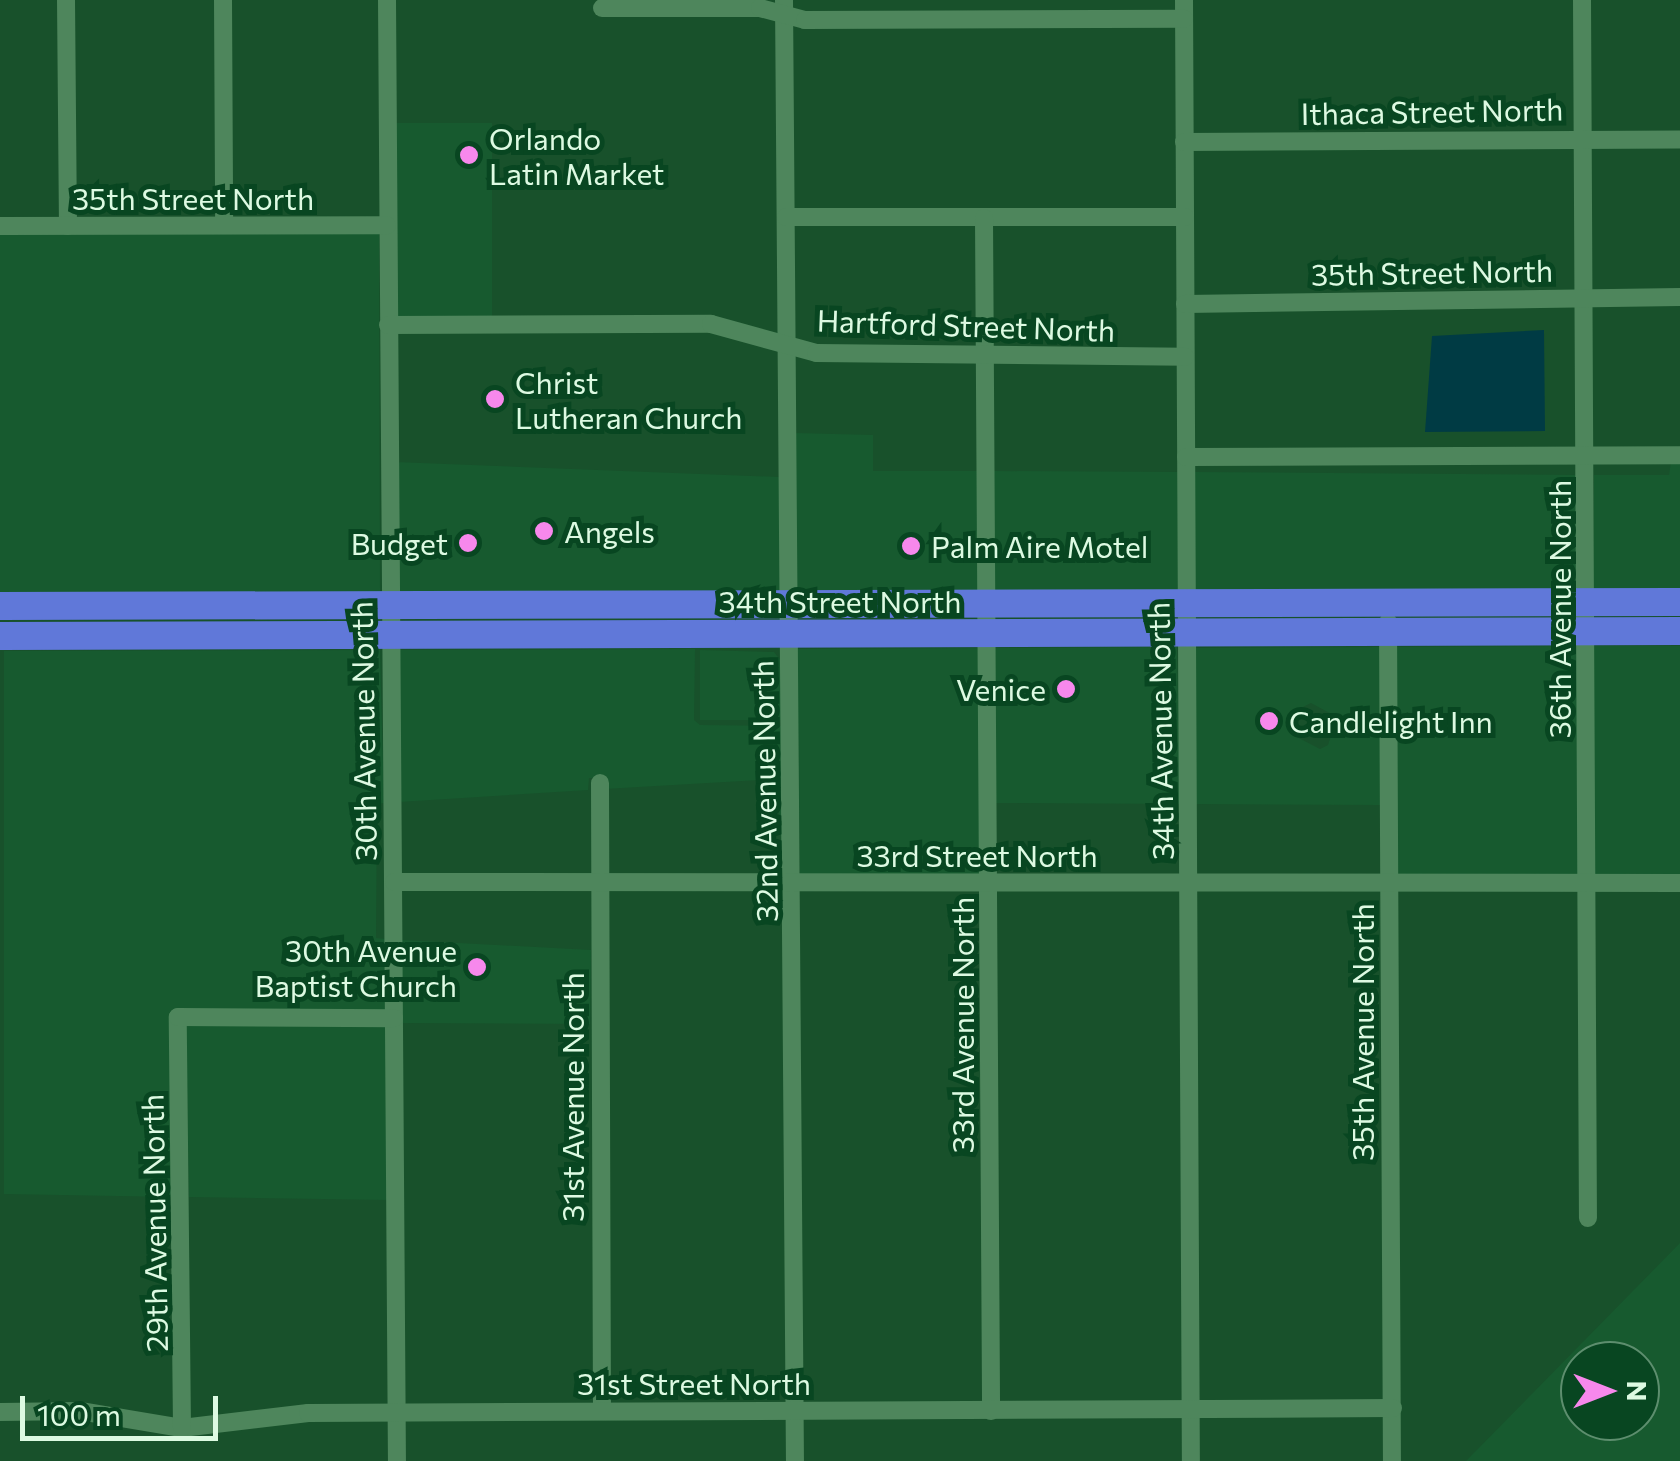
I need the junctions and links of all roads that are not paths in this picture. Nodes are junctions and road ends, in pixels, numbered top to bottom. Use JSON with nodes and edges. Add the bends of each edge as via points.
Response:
{"nodes":[{"id":1,"x":66,"y":0,"type":"edge"},
{"id":2,"x":223,"y":0,"type":"edge"},
{"id":3,"x":388,"y":0,"type":"edge"},
{"id":4,"x":1582,"y":0,"type":"edge"},
{"id":5,"x":602,"y":8,"type":"dead end"},
{"id":6,"x":784,"y":8,"type":"edge"},
{"id":7,"x":1184,"y":9,"type":"edge"},
{"id":8,"x":1583,"y":138,"type":"junction"},
{"id":9,"x":1680,"y":139,"type":"edge"},
{"id":10,"x":1184,"y":142,"type":"junction"},
{"id":11,"x":786,"y":216,"type":"junction"},
{"id":12,"x":1185,"y":217,"type":"junction"},
{"id":13,"x":984,"y":218,"type":"junction"},
{"id":14,"x":224,"y":225,"type":"junction"},
{"id":15,"x":386,"y":225,"type":"junction"},
{"id":16,"x":0,"y":226,"type":"edge"},
{"id":17,"x":68,"y":226,"type":"junction"},
{"id":18,"x":1584,"y":297,"type":"junction"},
{"id":19,"x":1680,"y":297,"type":"edge"},
{"id":20,"x":1185,"y":304,"type":"junction"},
{"id":21,"x":388,"y":325,"type":"junction"},
{"id":22,"x":786,"y":343,"type":"junction"},
{"id":23,"x":986,"y":357,"type":"junction"},
{"id":24,"x":1185,"y":357,"type":"junction"},
{"id":25,"x":1586,"y":455,"type":"junction"},
{"id":26,"x":1680,"y":455,"type":"edge"},
{"id":27,"x":1186,"y":457,"type":"junction"},
{"id":28,"x":1586,"y":602,"type":"junction"},
{"id":29,"x":1680,"y":602,"type":"edge"},
{"id":30,"x":1185,"y":603,"type":"junction"},
{"id":31,"x":1388,"y":603,"type":"junction"},
{"id":32,"x":988,"y":604,"type":"junction"},
{"id":33,"x":789,"y":605,"type":"junction"},
{"id":34,"x":0,"y":606,"type":"edge"},
{"id":35,"x":388,"y":606,"type":"junction"},
{"id":36,"x":597,"y":606,"type":"junction"},
{"id":37,"x":1586,"y":631,"type":"junction"},
{"id":38,"x":1680,"y":631,"type":"edge"},
{"id":39,"x":1185,"y":632,"type":"junction"},
{"id":40,"x":1388,"y":632,"type":"junction"},
{"id":41,"x":988,"y":633,"type":"junction"},
{"id":42,"x":598,"y":634,"type":"junction"},
{"id":43,"x":789,"y":634,"type":"junction"},
{"id":44,"x":388,"y":635,"type":"junction"},
{"id":45,"x":0,"y":636,"type":"edge"},
{"id":46,"x":600,"y":783,"type":"dead end"},
{"id":47,"x":394,"y":882,"type":"junction"},
{"id":48,"x":599,"y":882,"type":"junction"},
{"id":49,"x":793,"y":882,"type":"junction"},
{"id":50,"x":989,"y":882,"type":"junction"},
{"id":51,"x":1189,"y":882,"type":"junction"},
{"id":52,"x":1389,"y":882,"type":"junction"},
{"id":53,"x":1587,"y":882,"type":"junction"},
{"id":54,"x":1680,"y":882,"type":"edge"},
{"id":55,"x":394,"y":1018,"type":"junction"},
{"id":56,"x":1588,"y":1218,"type":"dead end"},
{"id":57,"x":1191,"y":1408,"type":"junction"},
{"id":58,"x":1392,"y":1408,"type":"junction"},
{"id":59,"x":794,"y":1410,"type":"junction"},
{"id":60,"x":991,"y":1411,"type":"junction"},
{"id":61,"x":0,"y":1412,"type":"edge"},
{"id":62,"x":602,"y":1412,"type":"junction"},
{"id":63,"x":396,"y":1413,"type":"junction"},
{"id":64,"x":182,"y":1428,"type":"junction"},
{"id":65,"x":397,"y":1461,"type":"edge"},
{"id":66,"x":794,"y":1461,"type":"edge"},
{"id":67,"x":1191,"y":1461,"type":"edge"},
{"id":68,"x":1392,"y":1461,"type":"edge"}],
"edges":[{"from":1,"to":17,"type":"street"},
{"from":2,"to":14,"type":"street"},
{"from":3,"to":15,"type":"street","name":"30th Avenue North"},
{"from":4,"to":8,"type":"street","name":"36th Avenue North"},
{"from":5,"to":6,"type":"street"},
{"from":6,"to":7,"type":"street"},
{"from":6,"to":11,"type":"street","name":"32nd Avenue North"},
{"from":7,"to":10,"type":"street","name":"34th Avenue North"},
{"from":8,"to":9,"type":"street","name":"Ithaca Street North"},
{"from":8,"to":10,"type":"street","name":"Ithaca Street North"},
{"from":8,"to":18,"type":"street","name":"36th Avenue North"},
{"from":10,"to":12,"type":"street","name":"34th Avenue North"},
{"from":11,"to":13,"type":"street"},
{"from":11,"to":22,"type":"street","name":"32nd Avenue North"},
{"from":12,"to":13,"type":"street"},
{"from":12,"to":20,"type":"street","name":"34th Avenue North"},
{"from":13,"to":23,"type":"street","name":"33rd Avenue North"},
{"from":14,"to":15,"type":"street","name":"35th Street North"},
{"from":14,"to":17,"type":"street","name":"35th Street North"},
{"from":15,"to":21,"type":"street","name":"30th Avenue North"},
{"from":16,"to":17,"type":"street","name":"35th Street North"},
{"from":18,"to":19,"type":"street","name":"35th Street North"},
{"from":18,"to":20,"type":"street","name":"35th Street North"},
{"from":18,"to":25,"type":"street","name":"36th Avenue North"},
{"from":20,"to":24,"type":"street","name":"34th Avenue North"},
{"from":21,"to":22,"type":"street","name":"Hartford Street North","via":[[711,324]]},
{"from":21,"to":35,"type":"street","name":"30th Avenue North"},
{"from":22,"to":23,"type":"street","name":"Hartford Street North","via":[[816,353]]},
{"from":22,"to":33,"type":"street","name":"32nd Avenue North"},
{"from":23,"to":24,"type":"street","name":"Hartford Street North"},
{"from":23,"to":32,"type":"street","name":"33rd Avenue North"},
{"from":24,"to":27,"type":"street","name":"34th Avenue North"},
{"from":25,"to":26,"type":"street"},
{"from":25,"to":27,"type":"street"},
{"from":25,"to":28,"type":"street","name":"36th Avenue North"},
{"from":27,"to":30,"type":"street","name":"34th Avenue North"},
{"from":28,"to":29,"type":"highway","name":"34th Street North"},
{"from":28,"to":31,"type":"highway","name":"34th Street North"},
{"from":28,"to":37,"type":"street","name":"36th Avenue North"},
{"from":30,"to":31,"type":"highway","name":"34th Street North"},
{"from":30,"to":32,"type":"highway","name":"34th Street North"},
{"from":30,"to":39,"type":"street","name":"34th Avenue North"},
{"from":31,"to":40,"type":"street","name":"35th Avenue North"},
{"from":32,"to":33,"type":"highway","name":"34th Street North"},
{"from":32,"to":41,"type":"street","name":"33rd Avenue North"},
{"from":33,"to":36,"type":"highway","name":"34th Street North"},
{"from":33,"to":43,"type":"street","name":"32nd Avenue North"},
{"from":34,"to":35,"type":"highway","name":"34th Street North"},
{"from":35,"to":36,"type":"highway","name":"34th Street North"},
{"from":35,"to":44,"type":"street","name":"30th Avenue North"},
{"from":36,"to":42,"type":"street"},
{"from":37,"to":38,"type":"highway","name":"34th Street North"},
{"from":37,"to":40,"type":"highway","name":"34th Street North"},
{"from":37,"to":53,"type":"street","name":"36th Avenue North"},
{"from":39,"to":40,"type":"highway","name":"34th Street North"},
{"from":39,"to":41,"type":"highway","name":"34th Street North"},
{"from":39,"to":51,"type":"street","name":"34th Avenue North"},
{"from":40,"to":52,"type":"street","name":"35th Avenue North"},
{"from":41,"to":43,"type":"highway","name":"34th Street North"},
{"from":41,"to":50,"type":"street","name":"33rd Avenue North"},
{"from":42,"to":43,"type":"highway","name":"34th Street North"},
{"from":42,"to":44,"type":"highway","name":"34th Street North"},
{"from":43,"to":49,"type":"street","name":"32nd Avenue North"},
{"from":44,"to":45,"type":"highway","name":"34th Street North"},
{"from":44,"to":47,"type":"street","name":"30th Avenue North"},
{"from":46,"to":48,"type":"street","name":"31st Avenue North"},
{"from":47,"to":48,"type":"street","name":"33rd Street North"},
{"from":47,"to":55,"type":"street","name":"30th Avenue North"},
{"from":48,"to":49,"type":"street","name":"33rd Street North"},
{"from":48,"to":62,"type":"street","name":"31st Avenue North"},
{"from":49,"to":50,"type":"street","name":"33rd Street North"},
{"from":49,"to":59,"type":"street","name":"32nd Avenue North"},
{"from":50,"to":51,"type":"street","name":"33rd Street North"},
{"from":50,"to":60,"type":"street","name":"33rd Avenue North"},
{"from":51,"to":52,"type":"street","name":"33rd Street North"},
{"from":51,"to":57,"type":"street","name":"34th Avenue North"},
{"from":52,"to":53,"type":"street","name":"33rd Street North"},
{"from":52,"to":58,"type":"street","name":"35th Avenue North"},
{"from":53,"to":54,"type":"street","name":"33rd Street North"},
{"from":53,"to":56,"type":"street","name":"36th Avenue North"},
{"from":55,"to":63,"type":"street","name":"30th Avenue North"},
{"from":55,"to":64,"type":"street","name":"29th Avenue North","via":[[178,1017]]},
{"from":57,"to":58,"type":"street","name":"31st Street North"},
{"from":57,"to":60,"type":"street","name":"31st Street North"},
{"from":57,"to":67,"type":"street","name":"34th Avenue North"},
{"from":58,"to":68,"type":"street","name":"35th Avenue North"},
{"from":59,"to":60,"type":"street","name":"31st Street North"},
{"from":59,"to":62,"type":"street","name":"31st Street North"},
{"from":59,"to":66,"type":"street","name":"32nd Avenue North"},
{"from":61,"to":64,"type":"street","name":"31st Street North","via":[[80,1411]]},
{"from":62,"to":63,"type":"street","name":"31st Street North"},
{"from":63,"to":64,"type":"street","name":"31st Street North","via":[[308,1413]]},
{"from":63,"to":65,"type":"street","name":"30th Avenue North"}]}
